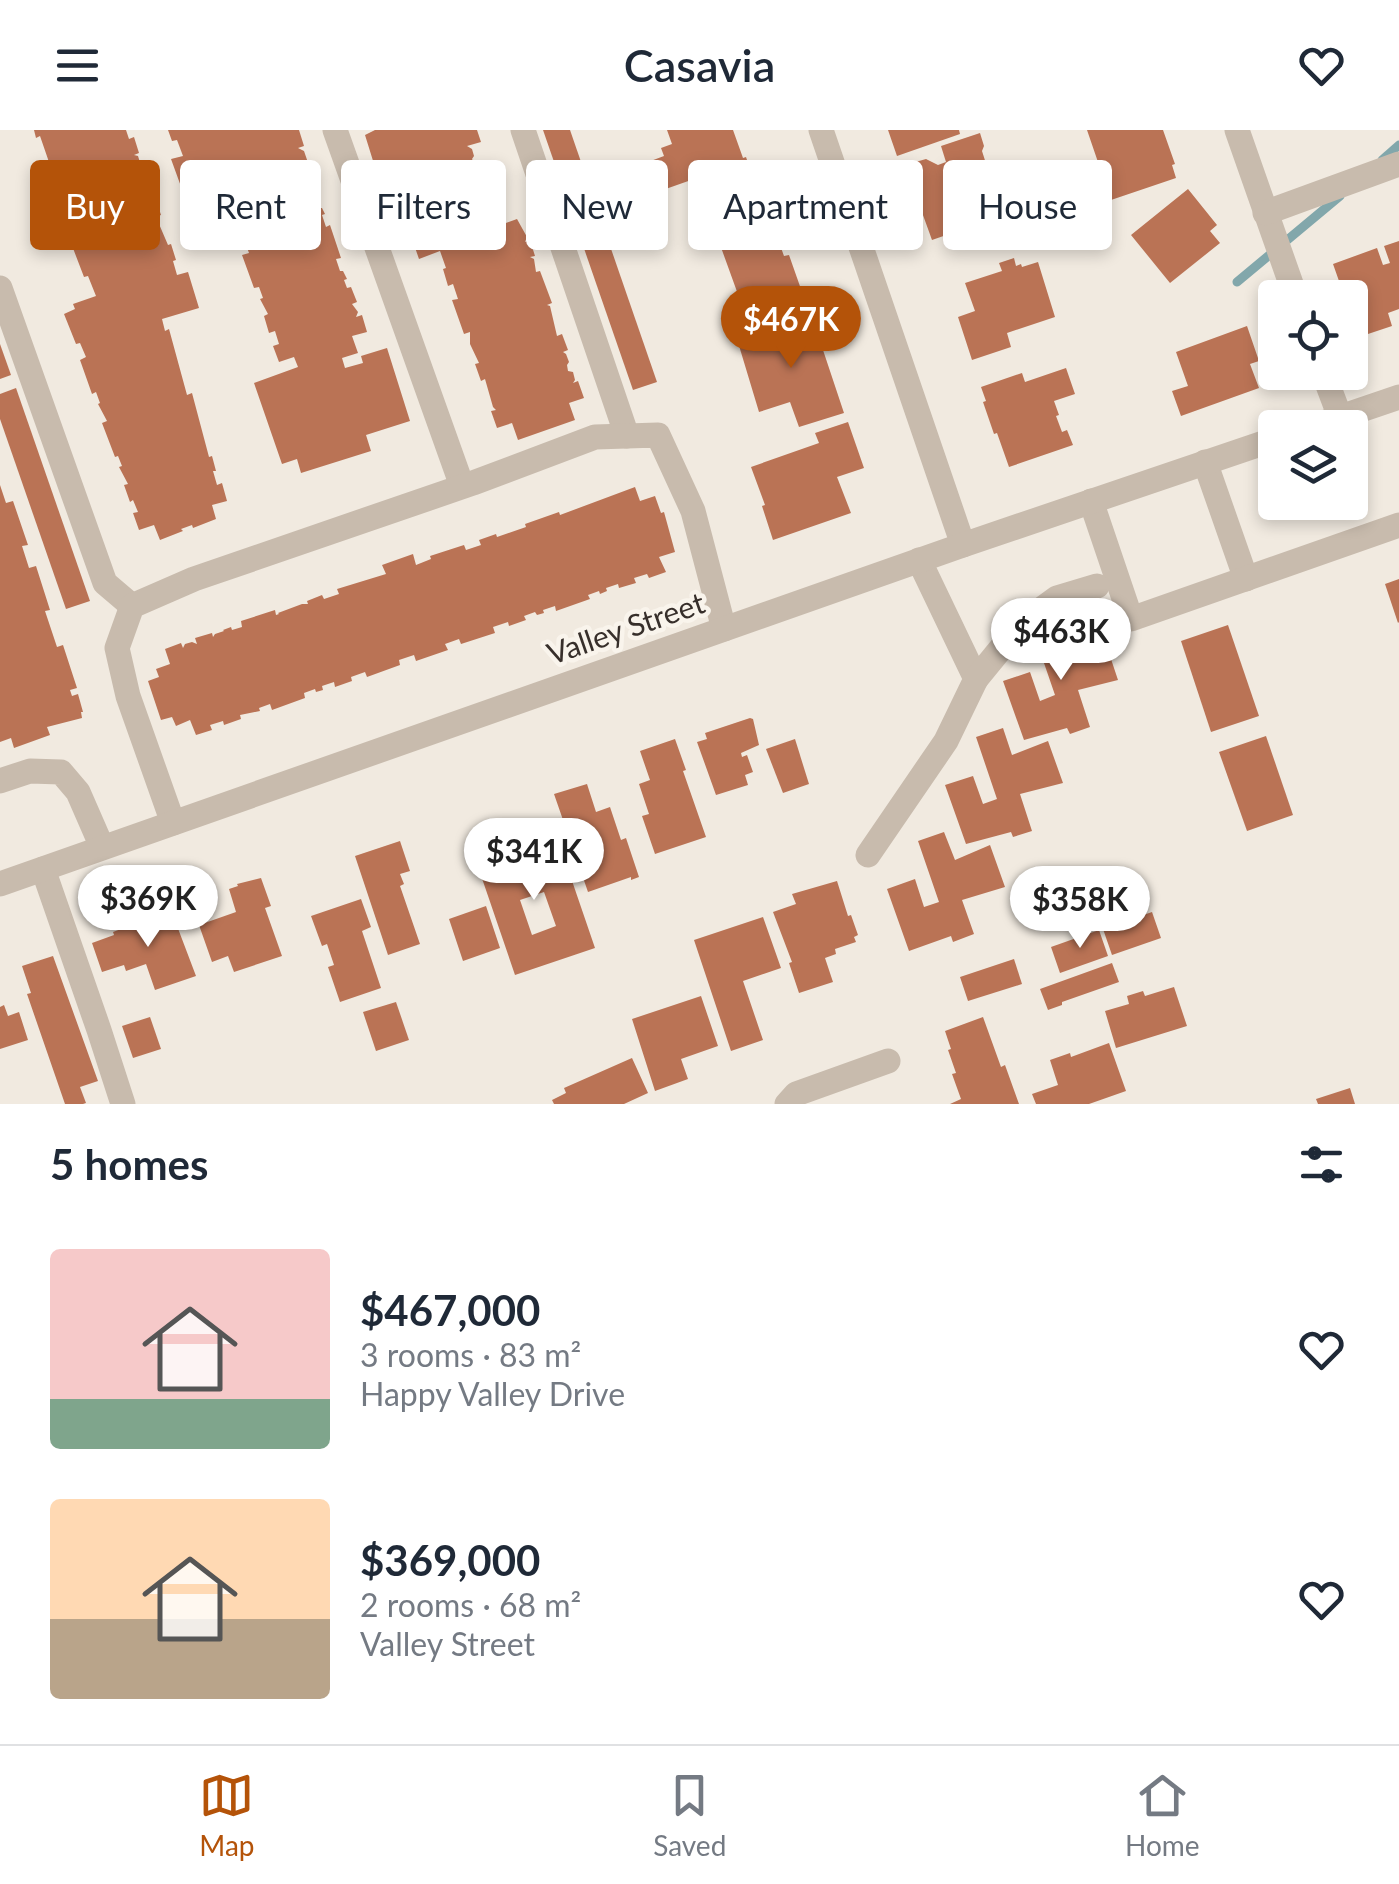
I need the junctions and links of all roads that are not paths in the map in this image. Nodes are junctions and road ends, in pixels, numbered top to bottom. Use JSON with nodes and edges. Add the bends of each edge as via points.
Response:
{"nodes":[{"id":1,"x":336,"y":130,"type":"edge"},
{"id":2,"x":523,"y":130,"type":"edge"},
{"id":3,"x":821,"y":130,"type":"edge"},
{"id":4,"x":1237,"y":130,"type":"edge"},
{"id":5,"x":1399,"y":164,"type":"edge"},
{"id":6,"x":1264,"y":213,"type":"junction"},
{"id":7,"x":1289,"y":280,"type":"edge"},
{"id":8,"x":0,"y":288,"type":"edge"},
{"id":9,"x":1399,"y":397,"type":"edge"},
{"id":10,"x":1361,"y":410,"type":"edge"},
{"id":11,"x":627,"y":436,"type":"junction"},
{"id":12,"x":1258,"y":445,"type":"edge"},
{"id":13,"x":1205,"y":462,"type":"junction"},
{"id":14,"x":462,"y":486,"type":"junction"},
{"id":15,"x":1091,"y":501,"type":"junction"},
{"id":16,"x":1399,"y":525,"type":"edge"},
{"id":17,"x":963,"y":544,"type":"junction"},
{"id":18,"x":919,"y":560,"type":"junction"},
{"id":19,"x":1246,"y":579,"type":"junction"},
{"id":20,"x":1098,"y":586,"type":"dead end"},
{"id":21,"x":132,"y":606,"type":"junction"},
{"id":22,"x":724,"y":628,"type":"junction"},
{"id":23,"x":976,"y":679,"type":"junction"},
{"id":24,"x":0,"y":781,"type":"edge"},
{"id":25,"x":173,"y":823,"type":"junction"},
{"id":26,"x":102,"y":847,"type":"junction"},
{"id":27,"x":868,"y":855,"type":"dead end"},
{"id":28,"x":42,"y":868,"type":"junction"},
{"id":29,"x":0,"y":884,"type":"edge"},
{"id":30,"x":888,"y":1061,"type":"dead end"},
{"id":31,"x":123,"y":1104,"type":"edge"},
{"id":32,"x":787,"y":1104,"type":"edge"}],
"edges":[{"from":1,"to":14,"type":"street"},
{"from":2,"to":11,"type":"street"},
{"from":3,"to":17,"type":"street"},
{"from":4,"to":6,"type":"street"},
{"from":5,"to":6,"type":"street"},
{"from":6,"to":7,"type":"street"},
{"from":8,"to":21,"type":"street","via":[[106,583]]},
{"from":9,"to":10,"type":"street"},
{"from":11,"to":14,"type":"street","via":[[595,437]]},
{"from":11,"to":22,"type":"street","via":[[658,435],[693,511]]},
{"from":12,"to":13,"type":"street","name":"Valley Street"},
{"from":13,"to":15,"type":"street","name":"Valley Street"},
{"from":13,"to":19,"type":"street"},
{"from":14,"to":21,"type":"street"},
{"from":15,"to":17,"type":"street","name":"Valley Street"},
{"from":15,"to":19,"type":"street","via":[[1132,619]]},
{"from":16,"to":19,"type":"street"},
{"from":17,"to":18,"type":"street","name":"Valley Street"},
{"from":18,"to":22,"type":"street","name":"Valley Street"},
{"from":18,"to":23,"type":"street"},
{"from":20,"to":23,"type":"street","via":[[1057,598],[1021,624]]},
{"from":21,"to":25,"type":"street","via":[[116,648]]},
{"from":22,"to":25,"type":"street","name":"Valley Street"},
{"from":23,"to":27,"type":"street","via":[[946,741]]},
{"from":24,"to":26,"type":"street","via":[[30,770],[61,772],[78,792]]},
{"from":25,"to":26,"type":"street","name":"Valley Street"},
{"from":26,"to":28,"type":"street","name":"Valley Street"},
{"from":28,"to":29,"type":"street","name":"Valley Street"},
{"from":28,"to":31,"type":"street"},
{"from":30,"to":32,"type":"street","via":[[796,1094]]}]}
